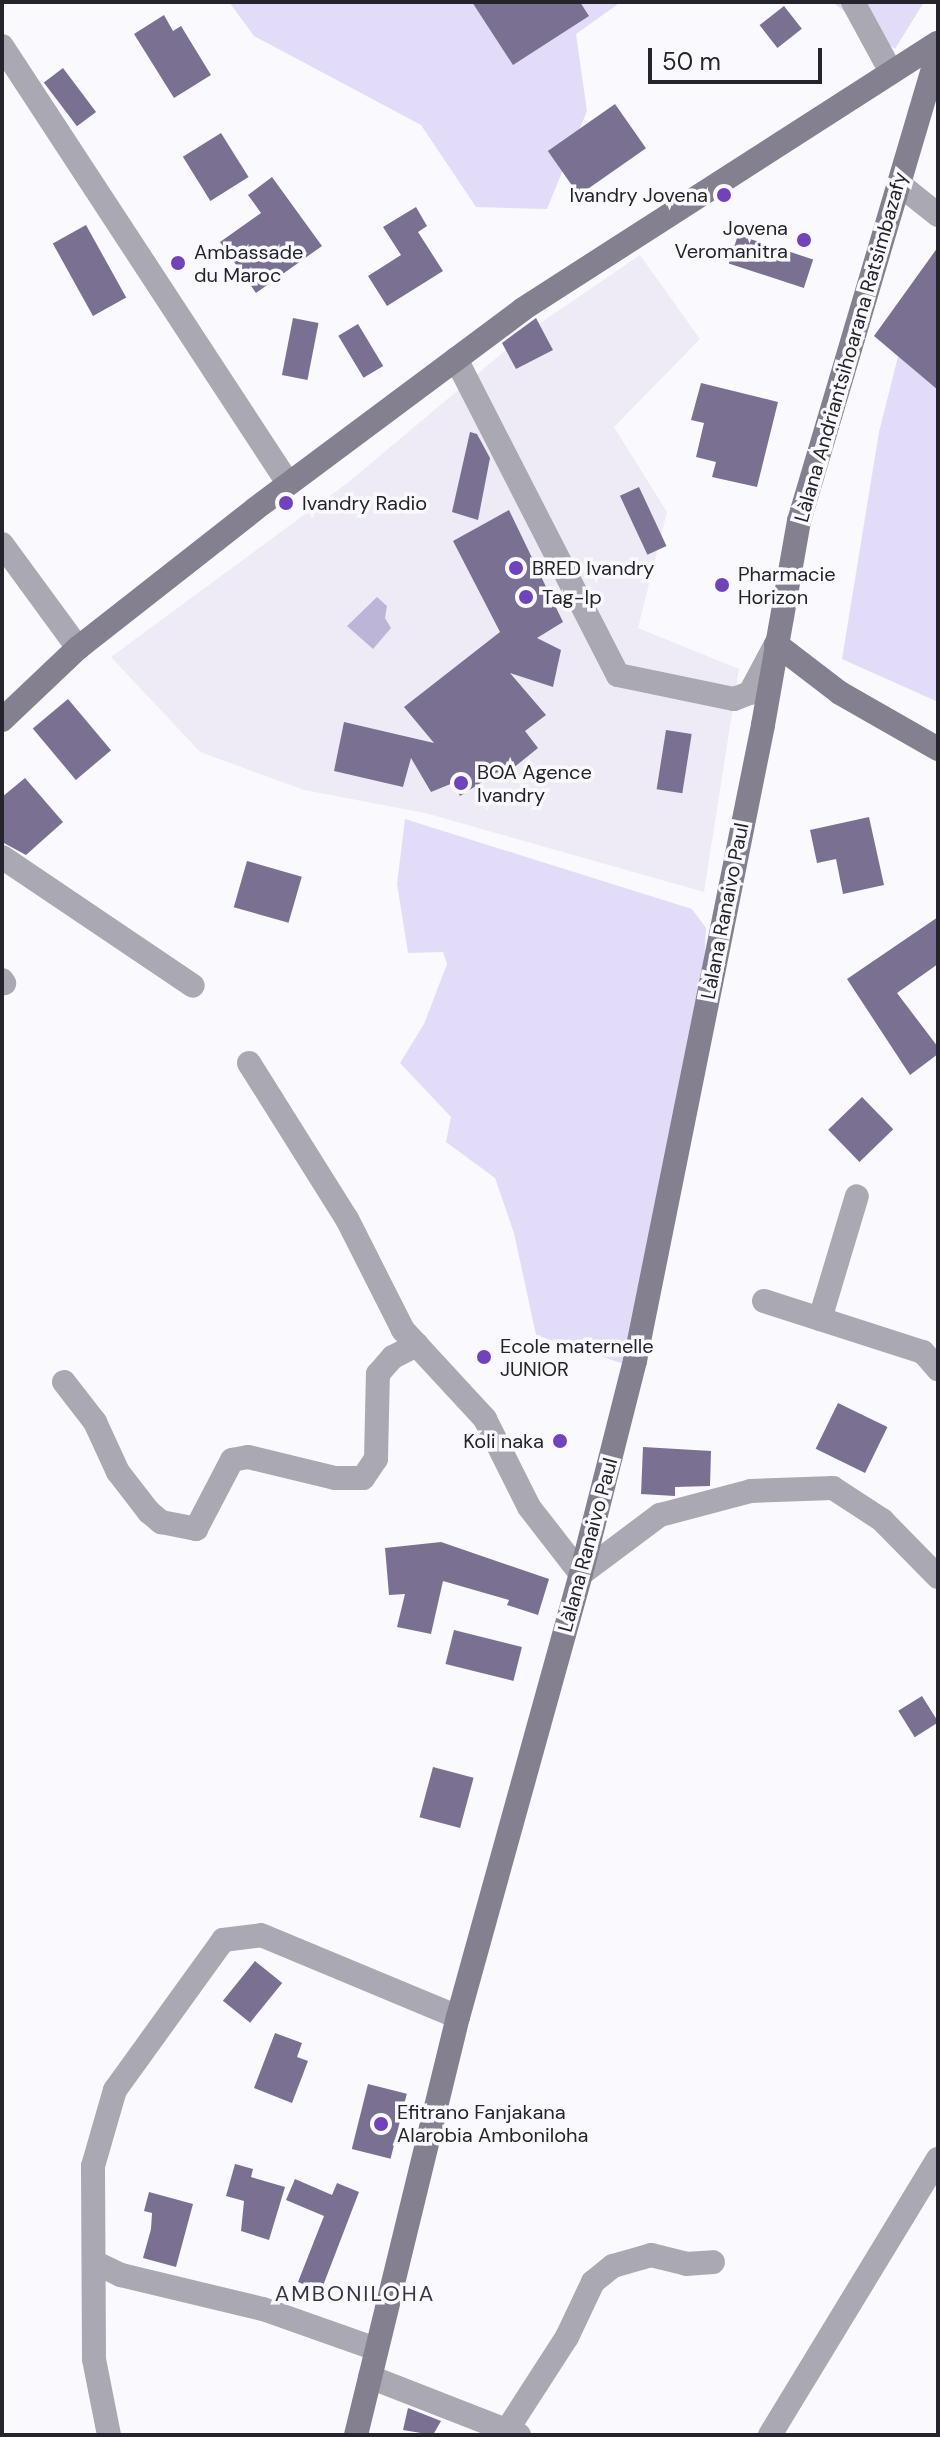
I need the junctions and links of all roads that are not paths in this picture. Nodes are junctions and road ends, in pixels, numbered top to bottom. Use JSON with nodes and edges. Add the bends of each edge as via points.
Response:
{"nodes":[{"id":1,"x":853,"y":2,"type":"edge"},
{"id":2,"x":2,"y":46,"type":"edge"},
{"id":3,"x":937,"y":55,"type":"edge"},
{"id":4,"x":891,"y":72,"type":"junction"},
{"id":5,"x":899,"y":184,"type":"junction"},
{"id":6,"x":938,"y":215,"type":"edge"},
{"id":7,"x":456,"y":359,"type":"junction"},
{"id":8,"x":288,"y":483,"type":"junction"},
{"id":9,"x":2,"y":544,"type":"edge"},
{"id":10,"x":776,"y":644,"type":"junction"},
{"id":11,"x":78,"y":648,"type":"junction"},
{"id":12,"x":2,"y":720,"type":"edge"},
{"id":13,"x":938,"y":749,"type":"edge"},
{"id":14,"x":2,"y":857,"type":"edge"},
{"id":15,"x":193,"y":986,"type":"dead end"},
{"id":16,"x":249,"y":1063,"type":"dead end"},
{"id":17,"x":857,"y":1196,"type":"dead end"},
{"id":18,"x":764,"y":1301,"type":"dead end"},
{"id":19,"x":820,"y":1319,"type":"junction"},
{"id":20,"x":417,"y":1345,"type":"junction"},
{"id":21,"x":938,"y":1369,"type":"edge"},
{"id":22,"x":64,"y":1382,"type":"dead end"},
{"id":23,"x":581,"y":1574,"type":"junction"},
{"id":24,"x":938,"y":1577,"type":"edge"},
{"id":25,"x":458,"y":2017,"type":"junction"},
{"id":26,"x":938,"y":2159,"type":"edge"},
{"id":27,"x":94,"y":2262,"type":"junction"},
{"id":28,"x":713,"y":2262,"type":"dead end"},
{"id":29,"x":121,"y":2275,"type":"junction"},
{"id":30,"x":94,"y":2301,"type":"junction"},
{"id":31,"x":376,"y":2349,"type":"junction"},
{"id":32,"x":370,"y":2377,"type":"junction"},
{"id":33,"x":513,"y":2432,"type":"edge"},
{"id":34,"x":109,"y":2435,"type":"edge"},
{"id":35,"x":356,"y":2435,"type":"edge"},
{"id":36,"x":770,"y":2435,"type":"edge"}],
"edges":[{"from":1,"to":4,"type":"street"},
{"from":2,"to":8,"type":"street"},
{"from":3,"to":4,"type":"street"},
{"from":3,"to":5,"type":"street","name":"Làlana Andriantsihoarana Ratsimbazafy"},
{"from":4,"to":7,"type":"street","via":[[523,309]]},
{"from":5,"to":6,"type":"street"},
{"from":5,"to":10,"type":"street","name":"Làlana Andriantsihoarana Ratsimbazafy","via":[[799,521]]},
{"from":7,"to":8,"type":"street"},
{"from":7,"to":10,"type":"street","via":[[618,675],[734,699],[750,693]]},
{"from":8,"to":11,"type":"street"},
{"from":9,"to":11,"type":"street"},
{"from":10,"to":13,"type":"street","via":[[840,693]]},
{"from":10,"to":23,"type":"street","name":"Làlana Ranaivo Paul","via":[[635,1361]]},
{"from":11,"to":12,"type":"street"},
{"from":14,"to":15,"type":"street"},
{"from":16,"to":20,"type":"street","via":[[293,1127],[403,1330]]},
{"from":17,"to":19,"type":"street"},
{"from":18,"to":19,"type":"street"},
{"from":19,"to":21,"type":"street","via":[[923,1352]]},
{"from":20,"to":22,"type":"street","via":[[393,1357],[378,1374],[376,1459],[363,1478],[335,1478],[248,1457],[232,1460],[196,1529],[161,1522],[149,1512],[118,1472],[95,1422]]},
{"from":20,"to":23,"type":"street","via":[[485,1419],[529,1507]]},
{"from":23,"to":24,"type":"street","via":[[660,1515],[751,1491],[833,1488],[882,1520]]},
{"from":23,"to":25,"type":"street","name":"Làlana Ranaivo Paul"},
{"from":25,"to":27,"type":"street","via":[[261,1935],[223,1940],[115,2090],[93,2166]]},
{"from":25,"to":31,"type":"street","name":"Làlana Ranaivo Paul"},
{"from":26,"to":36,"type":"street"},
{"from":27,"to":29,"type":"street"},
{"from":27,"to":30,"type":"street"},
{"from":28,"to":33,"type":"street","via":[[686,2264],[651,2255],[593,2282]]},
{"from":29,"to":30,"type":"street"},
{"from":29,"to":31,"type":"street","via":[[263,2309]]},
{"from":30,"to":34,"type":"street","via":[[94,2359]]},
{"from":31,"to":32,"type":"street","name":"Làlana Ranaivo Paul"},
{"from":32,"to":33,"type":"street"},
{"from":32,"to":35,"type":"street","name":"Làlana Ranaivo Paul"}]}
